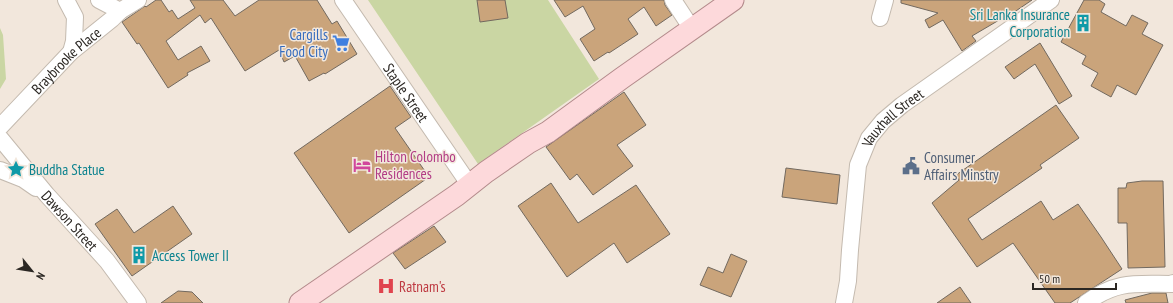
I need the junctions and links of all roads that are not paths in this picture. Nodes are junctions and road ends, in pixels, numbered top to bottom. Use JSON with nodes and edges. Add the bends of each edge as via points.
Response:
{"nodes":[{"id":1,"x":66,"y":0,"type":"edge"},
{"id":2,"x":100,"y":0,"type":"edge"},
{"id":3,"x":138,"y":0,"type":"edge"},
{"id":4,"x":343,"y":0,"type":"edge"},
{"id":5,"x":673,"y":0,"type":"edge"},
{"id":6,"x":733,"y":0,"type":"edge"},
{"id":7,"x":885,"y":0,"type":"edge"},
{"id":8,"x":1051,"y":0,"type":"edge"},
{"id":9,"x":120,"y":10,"type":"junction"},
{"id":10,"x":880,"y":18,"type":"dead end"},
{"id":11,"x":692,"y":29,"type":"junction"},
{"id":12,"x":71,"y":52,"type":"junction"},
{"id":13,"x":0,"y":127,"type":"edge"},
{"id":14,"x":0,"y":138,"type":"edge"},
{"id":15,"x":0,"y":170,"type":"edge"},
{"id":16,"x":470,"y":184,"type":"junction"},
{"id":17,"x":47,"y":195,"type":"junction"},
{"id":18,"x":1173,"y":284,"type":"edge"},
{"id":19,"x":138,"y":303,"type":"edge"},
{"id":20,"x":300,"y":303,"type":"edge"},
{"id":21,"x":844,"y":303,"type":"edge"},
{"id":22,"x":1086,"y":303,"type":"edge"}],
"edges":[{"from":1,"to":12,"type":"street","via":[[75,17]]},
{"from":2,"to":9,"type":"street"},
{"from":3,"to":9,"type":"street","name":"Braybrooke Place"},
{"from":4,"to":16,"type":"street","name":"Staple Street"},
{"from":5,"to":11,"type":"street"},
{"from":6,"to":11,"type":"main road"},
{"from":7,"to":10,"type":"street"},
{"from":8,"to":21,"type":"street","name":"Vauxhall Street","via":[[902,105],[883,121],[869,138],[858,165]]},
{"from":9,"to":12,"type":"street","name":"Braybrooke Place"},
{"from":11,"to":16,"type":"main road","via":[[548,132]]},
{"from":12,"to":13,"type":"street","name":"Braybrooke Place"},
{"from":14,"to":17,"type":"street","name":"Dawson Street"},
{"from":15,"to":17,"type":"street"},
{"from":16,"to":20,"type":"main road"},
{"from":17,"to":19,"type":"street","name":"Dawson Street","via":[[103,256]]},
{"from":18,"to":22,"type":"street","via":[[1124,284],[1099,293]]}]}
